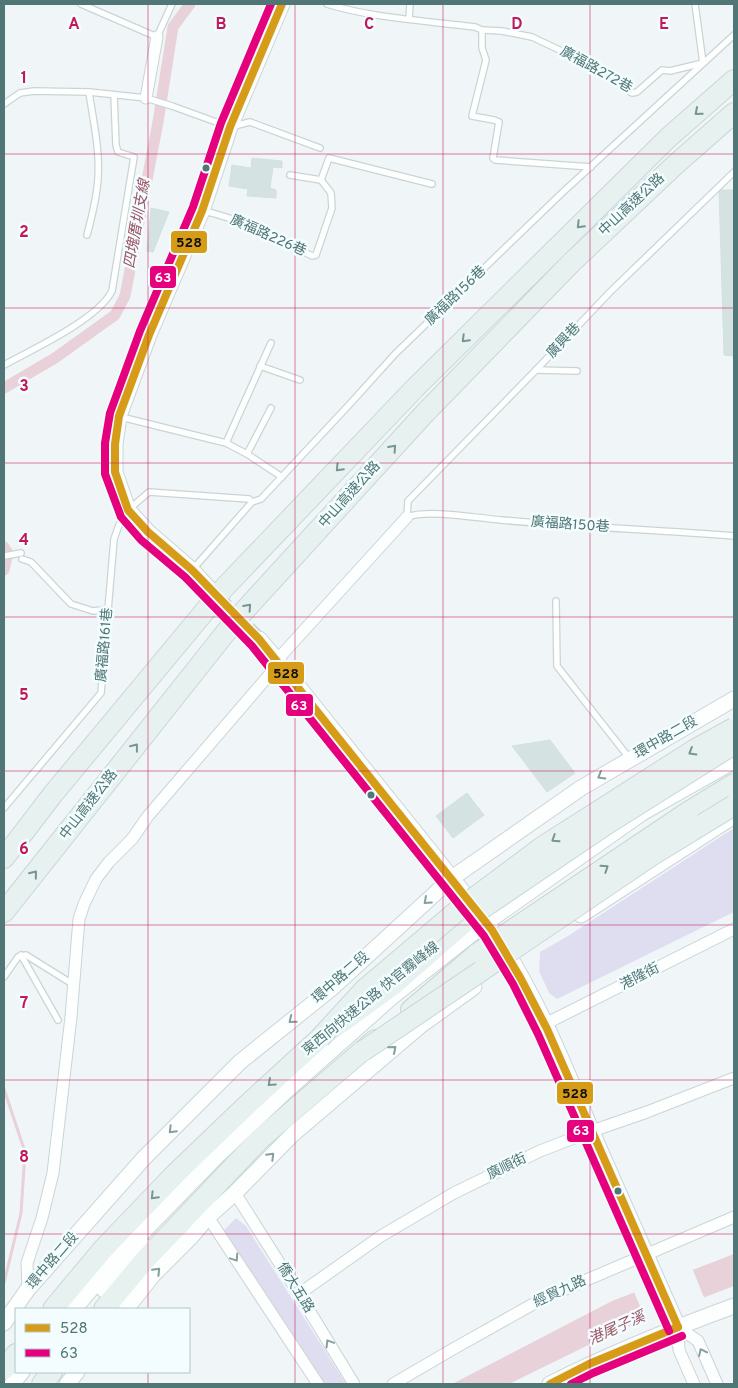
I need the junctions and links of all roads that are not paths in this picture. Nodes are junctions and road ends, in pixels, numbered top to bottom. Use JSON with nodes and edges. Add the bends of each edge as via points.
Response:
{"nodes":[{"id":1,"x":81,"y":4,"type":"edge"},
{"id":2,"x":172,"y":4,"type":"edge"},
{"id":3,"x":282,"y":4,"type":"edge"},
{"id":4,"x":327,"y":4,"type":"edge"},
{"id":5,"x":410,"y":4,"type":"edge"},
{"id":6,"x":695,"y":4,"type":"edge"},
{"id":7,"x":409,"y":18,"type":"junction"},
{"id":8,"x":482,"y":30,"type":"junction"},
{"id":9,"x":734,"y":35,"type":"edge"},
{"id":10,"x":157,"y":37,"type":"junction"},
{"id":11,"x":703,"y":63,"type":"junction"},
{"id":12,"x":734,"y":80,"type":"edge"},
{"id":13,"x":88,"y":92,"type":"junction"},
{"id":14,"x":114,"y":94,"type":"junction"},
{"id":15,"x":149,"y":99,"type":"junction"},
{"id":16,"x":4,"y":104,"type":"edge"},
{"id":17,"x":734,"y":113,"type":"edge"},
{"id":18,"x":230,"y":127,"type":"junction"},
{"id":19,"x":320,"y":148,"type":"dead end"},
{"id":20,"x":591,"y":167,"type":"junction"},
{"id":21,"x":734,"y":172,"type":"edge"},
{"id":22,"x":290,"y":175,"type":"dead end"},
{"id":23,"x":321,"y":180,"type":"junction"},
{"id":24,"x":432,"y":184,"type":"dead end"},
{"id":25,"x":202,"y":210,"type":"junction"},
{"id":26,"x":87,"y":236,"type":"dead end"},
{"id":27,"x":271,"y":343,"type":"dead end"},
{"id":28,"x":4,"y":365,"type":"edge"},
{"id":29,"x":260,"y":366,"type":"junction"},
{"id":30,"x":536,"y":370,"type":"junction"},
{"id":31,"x":577,"y":371,"type":"dead end"},
{"id":32,"x":300,"y":380,"type":"dead end"},
{"id":33,"x":271,"y":408,"type":"dead end"},
{"id":34,"x":119,"y":416,"type":"junction"},
{"id":35,"x":226,"y":443,"type":"junction"},
{"id":36,"x":247,"y":454,"type":"junction"},
{"id":37,"x":282,"y":477,"type":"junction"},
{"id":38,"x":252,"y":502,"type":"junction"},
{"id":39,"x":128,"y":510,"type":"junction"},
{"id":40,"x":407,"y":517,"type":"junction"},
{"id":41,"x":734,"y":536,"type":"edge"},
{"id":42,"x":4,"y":556,"type":"edge"},
{"id":43,"x":192,"y":570,"type":"junction"},
{"id":44,"x":216,"y":596,"type":"tunnel mouth"},
{"id":45,"x":556,"y":601,"type":"dead end"},
{"id":46,"x":108,"y":609,"type":"junction"},
{"id":47,"x":259,"y":639,"type":"tunnel mouth"},
{"id":48,"x":278,"y":660,"type":"junction"},
{"id":49,"x":734,"y":699,"type":"edge"},
{"id":50,"x":734,"y":728,"type":"edge"},
{"id":51,"x":734,"y":744,"type":"edge"},
{"id":52,"x":630,"y":759,"type":"junction"},
{"id":53,"x":734,"y":761,"type":"edge"},
{"id":54,"x":734,"y":770,"type":"edge"},
{"id":55,"x":734,"y":784,"type":"edge"},
{"id":56,"x":734,"y":805,"type":"edge"},
{"id":57,"x":4,"y":808,"type":"edge"},
{"id":58,"x":734,"y":816,"type":"edge"},
{"id":59,"x":4,"y":858,"type":"edge"},
{"id":60,"x":452,"y":878,"type":"junction"},
{"id":61,"x":4,"y":912,"type":"edge"},
{"id":62,"x":490,"y":926,"type":"junction"},
{"id":63,"x":734,"y":929,"type":"edge"},
{"id":64,"x":21,"y":955,"type":"junction"},
{"id":65,"x":512,"y":960,"type":"junction"},
{"id":66,"x":4,"y":977,"type":"edge"},
{"id":67,"x":74,"y":985,"type":"junction"},
{"id":68,"x":58,"y":1020,"type":"dead end"},
{"id":69,"x":545,"y":1024,"type":"junction"},
{"id":70,"x":320,"y":1038,"type":"junction"},
{"id":71,"x":362,"y":1051,"type":"junction"},
{"id":72,"x":734,"y":1078,"type":"edge"},
{"id":73,"x":592,"y":1131,"type":"junction"},
{"id":74,"x":235,"y":1192,"type":"junction"},
{"id":75,"x":734,"y":1217,"type":"edge"},
{"id":76,"x":208,"y":1218,"type":"junction"},
{"id":77,"x":649,"y":1261,"type":"junction"},
{"id":78,"x":28,"y":1289,"type":"junction"},
{"id":79,"x":300,"y":1294,"type":"junction"},
{"id":80,"x":734,"y":1306,"type":"edge"},
{"id":81,"x":54,"y":1308,"type":"edge"},
{"id":82,"x":75,"y":1308,"type":"edge"},
{"id":83,"x":87,"y":1308,"type":"edge"},
{"id":84,"x":105,"y":1308,"type":"edge"},
{"id":85,"x":127,"y":1308,"type":"edge"},
{"id":86,"x":4,"y":1322,"type":"edge"},
{"id":87,"x":678,"y":1326,"type":"junction"},
{"id":88,"x":15,"y":1355,"type":"edge"},
{"id":89,"x":4,"y":1369,"type":"edge"},
{"id":90,"x":21,"y":1373,"type":"edge"},
{"id":91,"x":31,"y":1373,"type":"edge"},
{"id":92,"x":51,"y":1373,"type":"edge"},
{"id":93,"x":76,"y":1373,"type":"edge"},
{"id":94,"x":12,"y":1384,"type":"edge"},
{"id":95,"x":22,"y":1384,"type":"edge"},
{"id":96,"x":42,"y":1384,"type":"edge"},
{"id":97,"x":67,"y":1384,"type":"edge"},
{"id":98,"x":318,"y":1384,"type":"edge"},
{"id":99,"x":354,"y":1384,"type":"edge"},
{"id":100,"x":394,"y":1384,"type":"edge"},
{"id":101,"x":550,"y":1384,"type":"edge"},
{"id":102,"x":694,"y":1384,"type":"edge"},
{"id":103,"x":718,"y":1384,"type":"edge"}],
"edges":[{"from":1,"to":10,"type":"lane"},
{"from":2,"to":10,"type":"lane"},
{"from":3,"to":18,"type":"street"},
{"from":4,"to":7,"type":"lane","name":"廣福路272巷"},
{"from":5,"to":7,"type":"lane"},
{"from":6,"to":11,"type":"lane"},
{"from":7,"to":8,"type":"lane","name":"廣福路272巷"},
{"from":8,"to":11,"type":"lane","name":"廣福路272巷","via":[[532,37],[587,63],[632,93],[662,70]]},
{"from":8,"to":20,"type":"lane","via":[[486,60],[472,116],[499,122],[493,158]]},
{"from":9,"to":11,"type":"lane","name":"廣福路156巷"},
{"from":10,"to":15,"type":"street"},
{"from":11,"to":20,"type":"lane","name":"廣福路156巷"},
{"from":12,"to":59,"type":"highway","name":"中山高速公路","one_way":true,"via":[[669,137],[422,381],[224,588]]},
{"from":13,"to":14,"type":"lane"},
{"from":13,"to":16,"type":"lane","via":[[34,91],[20,93]]},
{"from":13,"to":26,"type":"lane","via":[[98,176]]},
{"from":14,"to":15,"type":"lane"},
{"from":14,"to":28,"type":"lane","via":[[118,152],[134,157],[112,291],[91,313],[68,330]]},
{"from":15,"to":18,"type":"lane"},
{"from":61,"to":17,"type":"highway","name":"中山高速公路","one_way":true,"via":[[234,622],[425,412],[571,263]]},
{"from":18,"to":19,"type":"lane","via":[[250,122]]},
{"from":18,"to":25,"type":"street"},
{"from":20,"to":37,"type":"lane","name":"廣福路156巷","via":[[395,354]]},
{"from":21,"to":30,"type":"lane","name":"廣興巷","via":[[610,292]]},
{"from":22,"to":23,"type":"lane"},
{"from":23,"to":24,"type":"lane","via":[[329,158]]},
{"from":23,"to":25,"type":"lane","name":"廣福路226巷","via":[[330,193],[332,208],[316,255],[312,256],[252,226]]},
{"from":25,"to":34,"type":"street","via":[[149,334]]},
{"from":27,"to":29,"type":"lane"},
{"from":29,"to":32,"type":"lane"},
{"from":29,"to":35,"type":"lane"},
{"from":30,"to":31,"type":"lane"},
{"from":30,"to":40,"type":"lane","name":"廣興巷","via":[[408,501]]},
{"from":33,"to":36,"type":"lane"},
{"from":34,"to":35,"type":"lane"},
{"from":34,"to":39,"type":"street","via":[[115,472]]},
{"from":35,"to":36,"type":"lane"},
{"from":36,"to":37,"type":"lane"},
{"from":37,"to":38,"type":"lane","name":"廣福路156巷","via":[[261,499]]},
{"from":38,"to":39,"type":"lane","via":[[249,499],[149,492]]},
{"from":38,"to":43,"type":"lane","name":"廣福路156巷"},
{"from":39,"to":43,"type":"street"},
{"from":39,"to":46,"type":"lane","name":"廣福路161巷","via":[[114,539]]},
{"from":40,"to":41,"type":"lane","name":"廣福路150巷","via":[[416,514],[450,515]]},
{"from":40,"to":48,"type":"street"},
{"from":42,"to":46,"type":"lane","via":[[21,556],[31,562],[71,604],[93,611]]},
{"from":43,"to":44,"type":"street"},
{"from":45,"to":52,"type":"lane","via":[[557,666]]},
{"from":46,"to":57,"type":"lane","name":"廣福路161巷","via":[[101,693]]},
{"from":47,"to":48,"type":"street"},
{"from":48,"to":60,"type":"street"},
{"from":48,"to":67,"type":"street","via":[[270,674],[96,879],[79,919]]},
{"from":49,"to":52,"type":"street","name":"環中路二段"},
{"from":50,"to":70,"type":"highway","one_way":true,"bridge":true,"via":[[542,847],[463,906],[364,990]]},
{"from":51,"to":70,"type":"highway","name":"東西向快速公路 快官霧峰線","bridge":true,"via":[[607,824],[474,914],[393,985]]},
{"from":52,"to":60,"type":"street","name":"環中路二段","one_way":true,"via":[[581,788]]},
{"from":53,"to":62,"type":"street","via":[[642,814]]},
{"from":54,"to":62,"type":"street","via":[[637,826]]},
{"from":71,"to":55,"type":"highway","one_way":true,"bridge":true,"via":[[478,953]]},
{"from":56,"to":71,"type":"highway","bridge":true,"via":[[651,856]]},
{"from":58,"to":65,"type":"street"},
{"from":60,"to":62,"type":"street"},
{"from":60,"to":78,"type":"street","name":"環中路二段","one_way":true,"via":[[332,988],[240,1062],[144,1158]]},
{"from":62,"to":65,"type":"street"},
{"from":62,"to":82,"type":"street","via":[[393,996],[285,1092],[210,1163],[116,1260]]},
{"from":62,"to":83,"type":"street","via":[[426,978],[274,1113],[185,1201]]},
{"from":63,"to":69,"type":"street","name":"港隆街"},
{"from":64,"to":66,"type":"lane"},
{"from":64,"to":67,"type":"lane"},
{"from":64,"to":68,"type":"lane"},
{"from":65,"to":69,"type":"street"},
{"from":74,"to":65,"type":"street","one_way":true,"via":[[294,1134],[420,1026]]},
{"from":67,"to":78,"type":"street","via":[[52,1173],[27,1263]]},
{"from":69,"to":73,"type":"street"},
{"from":70,"to":81,"type":"highway","name":"東西向快速公路 快官霧峰線","one_way":true,"via":[[173,1176],[104,1248]]},
{"from":71,"to":84,"type":"highway","via":[[260,1138],[144,1261]]},
{"from":72,"to":73,"type":"street","name":"廣順街"},
{"from":73,"to":77,"type":"street"},
{"from":73,"to":79,"type":"street","name":"廣順街","via":[[540,1151],[454,1193],[381,1236]]},
{"from":74,"to":76,"type":"street"},
{"from":74,"to":79,"type":"street","name":"僑大五路"},
{"from":75,"to":77,"type":"street","name":"經貿九路"},
{"from":85,"to":76,"type":"street","one_way":true,"via":[[153,1275]]},
{"from":76,"to":98,"type":"street","one_way":true},
{"from":77,"to":87,"type":"street"},
{"from":77,"to":100,"type":"street","name":"經貿九路","via":[[542,1299]]},
{"from":78,"to":86,"type":"street","name":"環中路二段"},
{"from":99,"to":79,"type":"street","name":"僑大五路","one_way":true},
{"from":80,"to":87,"type":"street"},
{"from":87,"to":101,"type":"street"},
{"from":87,"to":102,"type":"street","via":[[679,1350]]},
{"from":103,"to":87,"type":"street","one_way":true,"via":[[698,1341]]},
{"from":88,"to":89,"type":"highway"},
{"from":90,"to":94,"type":"street"},
{"from":91,"to":95,"type":"street"},
{"from":92,"to":96,"type":"highway"},
{"from":93,"to":97,"type":"street"}]}
